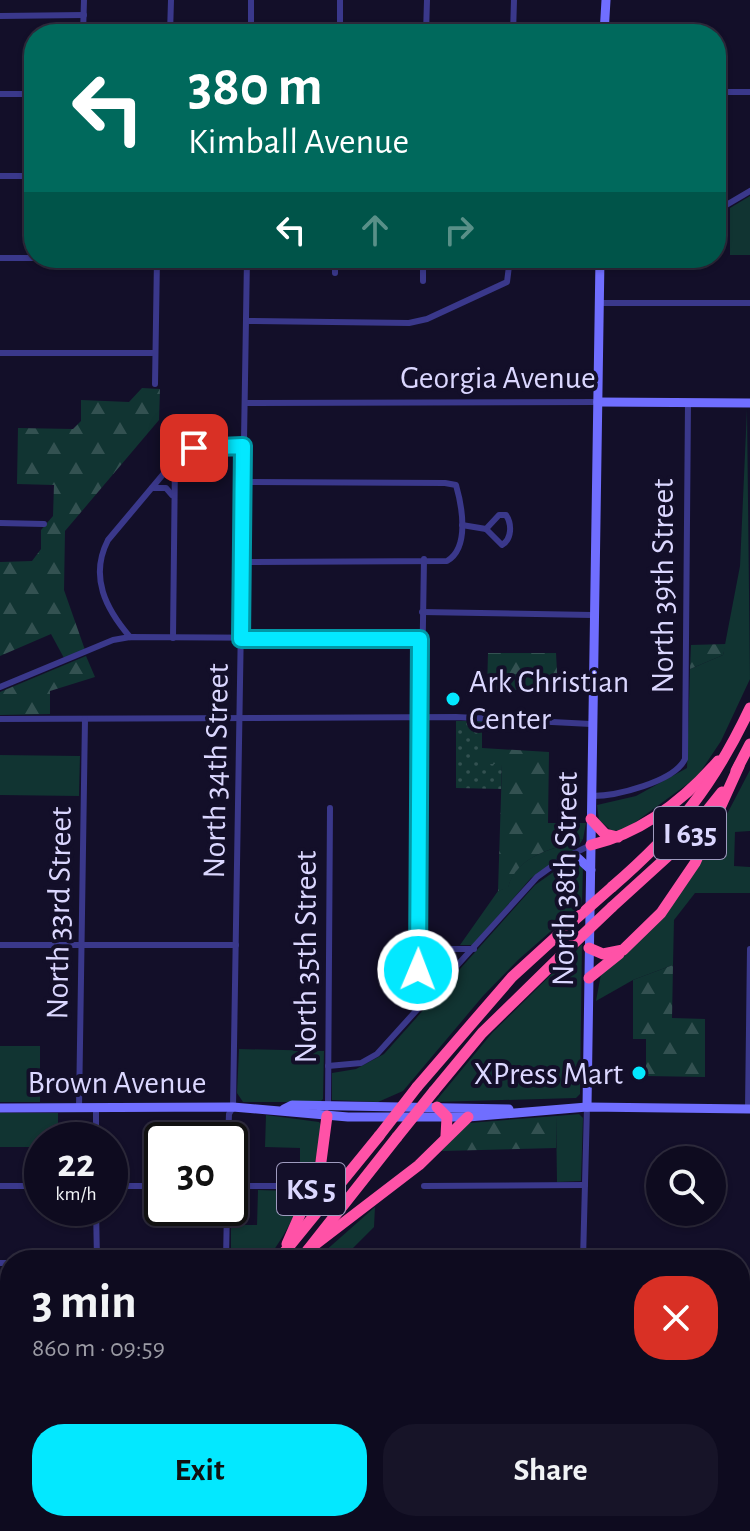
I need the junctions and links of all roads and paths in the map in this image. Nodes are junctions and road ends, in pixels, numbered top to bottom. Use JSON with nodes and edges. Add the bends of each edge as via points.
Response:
{"nodes":[{"id":1,"x":84,"y":0,"type":"edge"},
{"id":2,"x":171,"y":0,"type":"edge"},
{"id":3,"x":251,"y":0,"type":"edge"},
{"id":4,"x":340,"y":0,"type":"edge"},
{"id":5,"x":427,"y":0,"type":"edge"},
{"id":6,"x":514,"y":0,"type":"edge"},
{"id":7,"x":606,"y":0,"type":"edge"},
{"id":8,"x":84,"y":15,"type":"junction"},
{"id":9,"x":0,"y":16,"type":"edge"},
{"id":10,"x":84,"y":24,"type":"edge"},
{"id":11,"x":170,"y":24,"type":"edge"},
{"id":12,"x":251,"y":24,"type":"edge"},
{"id":13,"x":340,"y":24,"type":"edge"},
{"id":14,"x":426,"y":24,"type":"edge"},
{"id":15,"x":513,"y":24,"type":"edge"},
{"id":16,"x":605,"y":24,"type":"edge"},
{"id":17,"x":726,"y":92,"type":"edge"},
{"id":18,"x":750,"y":92,"type":"edge"},
{"id":19,"x":0,"y":94,"type":"edge"},
{"id":20,"x":24,"y":94,"type":"edge"},
{"id":21,"x":0,"y":176,"type":"edge"},
{"id":22,"x":24,"y":176,"type":"edge"},
{"id":23,"x":750,"y":191,"type":"edge"},
{"id":24,"x":726,"y":205,"type":"edge"},
{"id":25,"x":0,"y":258,"type":"edge"},
{"id":26,"x":24,"y":258,"type":"edge"},
{"id":27,"x":157,"y":268,"type":"edge"},
{"id":28,"x":247,"y":268,"type":"edge"},
{"id":29,"x":335,"y":268,"type":"edge"},
{"id":30,"x":423,"y":268,"type":"edge"},
{"id":31,"x":509,"y":268,"type":"edge"},
{"id":32,"x":600,"y":268,"type":"edge"},
{"id":33,"x":335,"y":273,"type":"dead end"},
{"id":34,"x":423,"y":281,"type":"dead end"},
{"id":35,"x":599,"y":303,"type":"junction"},
{"id":36,"x":750,"y":303,"type":"edge"},
{"id":37,"x":246,"y":321,"type":"junction"},
{"id":38,"x":0,"y":353,"type":"edge"},
{"id":39,"x":155,"y":353,"type":"junction"},
{"id":40,"x":155,"y":384,"type":"dead end"},
{"id":41,"x":598,"y":402,"type":"junction"},
{"id":42,"x":245,"y":403,"type":"junction"},
{"id":43,"x":688,"y":403,"type":"junction"},
{"id":44,"x":750,"y":403,"type":"edge"},
{"id":45,"x":243,"y":446,"type":"junction"},
{"id":46,"x":175,"y":460,"type":"junction"},
{"id":47,"x":243,"y":482,"type":"junction"},
{"id":48,"x":149,"y":490,"type":"junction"},
{"id":49,"x":174,"y":500,"type":"junction"},
{"id":50,"x":0,"y":523,"type":"edge"},
{"id":51,"x":44,"y":524,"type":"dead end"},
{"id":52,"x":462,"y":525,"type":"junction"},
{"id":53,"x":486,"y":529,"type":"junction"},
{"id":54,"x":424,"y":559,"type":"junction"},
{"id":55,"x":242,"y":562,"type":"junction"},
{"id":56,"x":422,"y":612,"type":"junction"},
{"id":57,"x":592,"y":615,"type":"junction"},
{"id":58,"x":130,"y":637,"type":"junction"},
{"id":59,"x":173,"y":638,"type":"junction"},
{"id":60,"x":241,"y":639,"type":"junction"},
{"id":61,"x":420,"y":639,"type":"junction"},
{"id":62,"x":0,"y":687,"type":"edge"},
{"id":63,"x":750,"y":708,"type":"edge"},
{"id":64,"x":419,"y":717,"type":"junction"},
{"id":65,"x":240,"y":718,"type":"junction"},
{"id":66,"x":0,"y":719,"type":"edge"},
{"id":67,"x":85,"y":719,"type":"junction"},
{"id":68,"x":591,"y":724,"type":"junction"},
{"id":69,"x":750,"y":744,"type":"edge"},
{"id":70,"x":732,"y":746,"type":"junction"},
{"id":71,"x":739,"y":766,"type":"junction"},
{"id":72,"x":592,"y":796,"type":"junction"},
{"id":73,"x":330,"y":808,"type":"dead end"},
{"id":74,"x":591,"y":819,"type":"junction"},
{"id":75,"x":619,"y":838,"type":"junction"},
{"id":76,"x":591,"y":845,"type":"junction"},
{"id":77,"x":562,"y":859,"type":"junction"},
{"id":78,"x":591,"y":870,"type":"junction"},
{"id":79,"x":0,"y":945,"type":"edge"},
{"id":80,"x":82,"y":945,"type":"junction"},
{"id":81,"x":236,"y":945,"type":"junction"},
{"id":82,"x":589,"y":948,"type":"junction"},
{"id":83,"x":418,"y":949,"type":"junction"},
{"id":84,"x":446,"y":949,"type":"junction"},
{"id":85,"x":474,"y":949,"type":"junction"},
{"id":86,"x":750,"y":949,"type":"edge"},
{"id":87,"x":623,"y":950,"type":"junction"},
{"id":88,"x":456,"y":969,"type":"junction"},
{"id":89,"x":589,"y":978,"type":"junction"},
{"id":90,"x":417,"y":991,"type":"dead end"},
{"id":91,"x":328,"y":1066,"type":"junction"},
{"id":92,"x":233,"y":1107,"type":"junction"},
{"id":93,"x":437,"y":1107,"type":"junction"},
{"id":94,"x":587,"y":1107,"type":"junction"},
{"id":95,"x":0,"y":1108,"type":"edge"},
{"id":96,"x":79,"y":1108,"type":"junction"},
{"id":97,"x":96,"y":1108,"type":"junction"},
{"id":98,"x":749,"y":1109,"type":"edge"},
{"id":99,"x":517,"y":1110,"type":"junction"},
{"id":100,"x":327,"y":1112,"type":"junction"},
{"id":101,"x":447,"y":1117,"type":"junction"},
{"id":102,"x":468,"y":1117,"type":"junction"},
{"id":103,"x":96,"y":1122,"type":"edge"},
{"id":104,"x":229,"y":1122,"type":"edge"},
{"id":105,"x":446,"y":1136,"type":"junction"},
{"id":106,"x":585,"y":1185,"type":"junction"},
{"id":107,"x":0,"y":1186,"type":"edge"},
{"id":108,"x":24,"y":1186,"type":"edge"},
{"id":109,"x":248,"y":1186,"type":"edge"},
{"id":110,"x":290,"y":1186,"type":"dead end"},
{"id":111,"x":424,"y":1186,"type":"dead end"},
{"id":112,"x":96,"y":1226,"type":"edge"},
{"id":113,"x":227,"y":1226,"type":"edge"},
{"id":114,"x":97,"y":1250,"type":"edge"},
{"id":115,"x":226,"y":1250,"type":"edge"},
{"id":116,"x":283,"y":1250,"type":"edge"},
{"id":117,"x":286,"y":1250,"type":"edge"},
{"id":118,"x":308,"y":1250,"type":"edge"},
{"id":119,"x":310,"y":1250,"type":"edge"},
{"id":120,"x":583,"y":1250,"type":"edge"}],
"edges":[{"from":1,"to":8,"type":"street"},
{"from":2,"to":11,"type":"street"},
{"from":3,"to":12,"type":"street"},
{"from":4,"to":13,"type":"street"},
{"from":5,"to":14,"type":"street"},
{"from":6,"to":15,"type":"street"},
{"from":7,"to":16,"type":"street"},
{"from":8,"to":9,"type":"street"},
{"from":8,"to":10,"type":"street"},
{"from":17,"to":18,"type":"street"},
{"from":19,"to":20,"type":"street"},
{"from":21,"to":22,"type":"street"},
{"from":23,"to":24,"type":"street"},
{"from":25,"to":26,"type":"street"},
{"from":27,"to":39,"type":"street"},
{"from":28,"to":37,"type":"street","name":"North 34th Street"},
{"from":29,"to":33,"type":"street"},
{"from":30,"to":34,"type":"street"},
{"from":31,"to":37,"type":"street","via":[[507,282],[427,319],[339,324]]},
{"from":32,"to":35,"type":"street","name":"North 38th Street"},
{"from":35,"to":36,"type":"street"},
{"from":35,"to":41,"type":"street","name":"North 38th Street"},
{"from":37,"to":42,"type":"street","name":"North 34th Street"},
{"from":38,"to":39,"type":"street"},
{"from":39,"to":40,"type":"street"},
{"from":41,"to":42,"type":"street","name":"Georgia Avenue"},
{"from":41,"to":43,"type":"street","name":"Georgia Avenue"},
{"from":41,"to":57,"type":"street","name":"North 38th Street"},
{"from":42,"to":45,"type":"street","name":"North 34th Street"},
{"from":43,"to":44,"type":"street","name":"Georgia Avenue"},
{"from":43,"to":72,"type":"street","name":"North 39th Street","via":[[685,759],[680,768],[621,796]]},
{"from":45,"to":46,"type":"street","via":[[188,449]]},
{"from":45,"to":47,"type":"street","name":"North 34th Street"},
{"from":46,"to":48,"type":"street"},
{"from":46,"to":49,"type":"street"},
{"from":47,"to":52,"type":"street","via":[[436,481],[456,485]]},
{"from":47,"to":55,"type":"street","name":"North 34th Street"},
{"from":48,"to":49,"type":"street","via":[[166,488]]},
{"from":48,"to":58,"type":"street","via":[[101,555],[102,592],[111,615]]},
{"from":49,"to":59,"type":"street"},
{"from":50,"to":51,"type":"street"},
{"from":52,"to":53,"type":"street"},
{"from":52,"to":54,"type":"street","via":[[453,558]]},
{"from":53,"to":53,"type":"street","via":[[502,545],[510,536],[506,515],[499,515]]},
{"from":54,"to":55,"type":"street"},
{"from":54,"to":56,"type":"street"},
{"from":55,"to":60,"type":"street","name":"North 34th Street"},
{"from":56,"to":57,"type":"street"},
{"from":56,"to":61,"type":"street"},
{"from":57,"to":68,"type":"street","name":"North 38th Street"},
{"from":58,"to":59,"type":"street"},
{"from":58,"to":62,"type":"street"},
{"from":59,"to":60,"type":"street"},
{"from":60,"to":61,"type":"street"},
{"from":60,"to":65,"type":"street","name":"North 34th Street"},
{"from":61,"to":64,"type":"street"},
{"from":63,"to":70,"type":"highway","number":"I 635"},
{"from":64,"to":65,"type":"street"},
{"from":64,"to":68,"type":"street"},
{"from":64,"to":83,"type":"street"},
{"from":65,"to":67,"type":"street"},
{"from":65,"to":81,"type":"street","name":"North 34th Street"},
{"from":66,"to":67,"type":"street"},
{"from":67,"to":80,"type":"street","name":"North 33rd Street"},
{"from":68,"to":72,"type":"street","name":"North 38th Street"},
{"from":69,"to":71,"type":"highway","number":"I 635"},
{"from":70,"to":75,"type":"highway","via":[[676,803]]},
{"from":70,"to":117,"type":"highway","number":"I 635","bridge":true,"via":[[678,825],[512,977]]},
{"from":71,"to":87,"type":"highway","via":[[695,863],[661,913]]},
{"from":71,"to":118,"type":"highway","number":"I 635","bridge":true,"via":[[678,847],[490,1024]]},
{"from":72,"to":74,"type":"street","name":"North 38th Street"},
{"from":73,"to":91,"type":"street","name":"North 35th Street"},
{"from":74,"to":75,"type":"highway","via":[[605,834]]},
{"from":74,"to":76,"type":"street","name":"North 38th Street"},
{"from":75,"to":76,"type":"highway"},
{"from":76,"to":77,"type":"street"},
{"from":76,"to":78,"type":"street","name":"North 38th Street"},
{"from":77,"to":78,"type":"street","via":[[578,858]]},
{"from":77,"to":85,"type":"street","via":[[537,877]]},
{"from":78,"to":82,"type":"street","name":"North 38th Street"},
{"from":79,"to":80,"type":"street"},
{"from":80,"to":81,"type":"street"},
{"from":80,"to":96,"type":"street","name":"North 33rd Street"},
{"from":81,"to":92,"type":"street","name":"North 34th Street"},
{"from":82,"to":87,"type":"highway","via":[[603,954]]},
{"from":82,"to":89,"type":"street","name":"North 38th Street"},
{"from":83,"to":84,"type":"street"},
{"from":83,"to":90,"type":"street"},
{"from":84,"to":85,"type":"street"},
{"from":84,"to":88,"type":"street"},
{"from":85,"to":88,"type":"street"},
{"from":86,"to":98,"type":"street"},
{"from":87,"to":89,"type":"highway"},
{"from":88,"to":91,"type":"street","via":[[377,1054],[361,1063]]},
{"from":89,"to":94,"type":"street","name":"North 38th Street"},
{"from":91,"to":100,"type":"street","name":"North 35th Street"},
{"from":92,"to":97,"type":"street","name":"Brown Avenue"},
{"from":92,"to":100,"type":"street","name":"Brown Avenue"},
{"from":92,"to":104,"type":"street","name":"North 34th Street"},
{"from":93,"to":99,"type":"street"},
{"from":93,"to":100,"type":"street"},
{"from":93,"to":101,"type":"highway"},
{"from":94,"to":98,"type":"street"},
{"from":94,"to":99,"type":"street"},
{"from":94,"to":106,"type":"street","name":"North 38th Street"},
{"from":95,"to":96,"type":"street","name":"Brown Avenue"},
{"from":96,"to":97,"type":"street","name":"Brown Avenue"},
{"from":97,"to":103,"type":"street"},
{"from":99,"to":102,"type":"street"},
{"from":100,"to":101,"type":"street"},
{"from":100,"to":116,"type":"highway","number":"KS 5","via":[[320,1169]]},
{"from":101,"to":102,"type":"street"},
{"from":101,"to":105,"type":"highway"},
{"from":102,"to":105,"type":"highway","number":"KS 5"},
{"from":105,"to":119,"type":"highway","number":"KS 5","via":[[419,1165]]},
{"from":106,"to":111,"type":"street"},
{"from":106,"to":120,"type":"street","name":"North 38th Street"},
{"from":107,"to":108,"type":"street"},
{"from":109,"to":110,"type":"street"},
{"from":112,"to":114,"type":"street"},
{"from":113,"to":115,"type":"street"}]}
